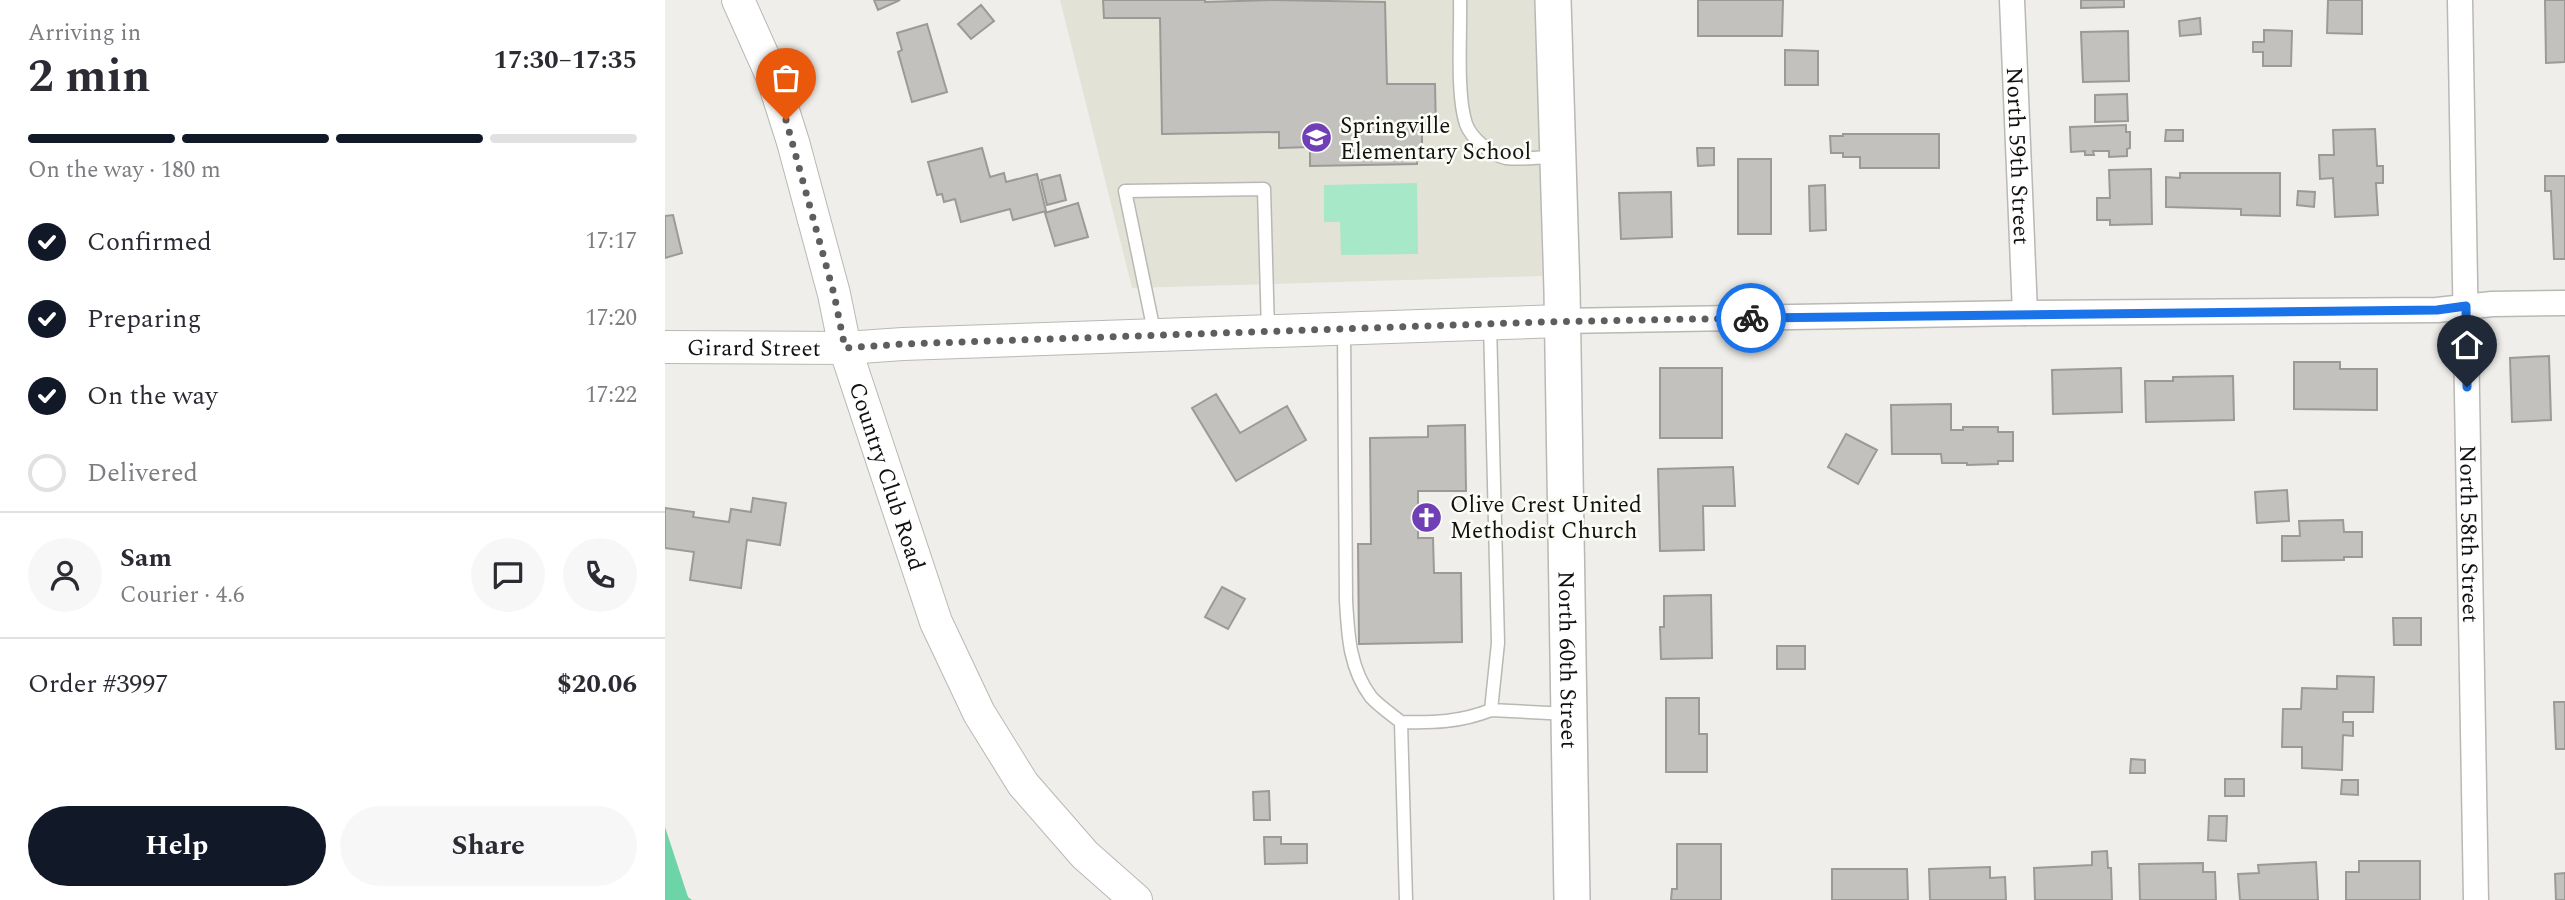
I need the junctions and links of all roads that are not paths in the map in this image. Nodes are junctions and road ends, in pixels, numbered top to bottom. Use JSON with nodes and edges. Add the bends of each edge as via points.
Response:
{"nodes":[{"id":1,"x":738,"y":0,"type":"edge"},
{"id":2,"x":1460,"y":0,"type":"edge"},
{"id":3,"x":1553,"y":0,"type":"edge"},
{"id":4,"x":2012,"y":0,"type":"edge"},
{"id":5,"x":2460,"y":0,"type":"edge"},
{"id":6,"x":1558,"y":157,"type":"junction"},
{"id":7,"x":2565,"y":303,"type":"edge"},
{"id":8,"x":2466,"y":306,"type":"junction"},
{"id":9,"x":2025,"y":313,"type":"junction"},
{"id":10,"x":1561,"y":321,"type":"junction"},
{"id":11,"x":1490,"y":324,"type":"junction"},
{"id":12,"x":1344,"y":329,"type":"junction"},
{"id":13,"x":1268,"y":332,"type":"junction"},
{"id":14,"x":1155,"y":335,"type":"junction"},
{"id":15,"x":665,"y":347,"type":"edge"},
{"id":16,"x":845,"y":348,"type":"junction"},
{"id":17,"x":1491,"y":710,"type":"junction"},
{"id":18,"x":1568,"y":714,"type":"junction"},
{"id":19,"x":1401,"y":723,"type":"junction"},
{"id":20,"x":1136,"y":900,"type":"edge"},
{"id":21,"x":1406,"y":900,"type":"edge"},
{"id":22,"x":1572,"y":900,"type":"edge"},
{"id":23,"x":2476,"y":900,"type":"edge"}],
"edges":[{"from":1,"to":16,"type":"street","name":"Country Club Road","via":[[772,76],[789,129]]},
{"from":2,"to":6,"type":"lane","via":[[1462,102],[1467,127],[1479,142],[1505,158]]},
{"from":3,"to":6,"type":"main road","name":"North 60th Street"},
{"from":4,"to":9,"type":"street","name":"North 59th Street"},
{"from":5,"to":8,"type":"street","name":"North 58th Street"},
{"from":6,"to":10,"type":"main road","name":"North 60th Street"},
{"from":7,"to":8,"type":"street","name":"Girard Street"},
{"from":8,"to":9,"type":"street","name":"Girard Street","via":[[2437,310]]},
{"from":8,"to":23,"type":"street","name":"North 58th Street"},
{"from":9,"to":10,"type":"street","name":"Girard Street"},
{"from":10,"to":11,"type":"street","name":"Girard Street"},
{"from":10,"to":18,"type":"main road","name":"North 60th Street"},
{"from":11,"to":12,"type":"street","name":"Girard Street"},
{"from":11,"to":17,"type":"lane","via":[[1498,643]]},
{"from":12,"to":13,"type":"street","name":"Girard Street"},
{"from":12,"to":19,"type":"lane","via":[[1349,644],[1357,674],[1372,698]]},
{"from":13,"to":14,"type":"street","name":"Girard Street"},
{"from":13,"to":14,"type":"lane","via":[[1265,189],[1125,191]]},
{"from":14,"to":16,"type":"street","name":"Girard Street"},
{"from":15,"to":16,"type":"street","name":"Girard Street"},
{"from":16,"to":20,"type":"street","name":"Country Club Road","via":[[936,622],[979,713],[1023,784],[1052,820]]},
{"from":17,"to":18,"type":"lane"},
{"from":17,"to":19,"type":"lane","via":[[1442,723]]},
{"from":18,"to":22,"type":"main road","name":"North 60th Street"},
{"from":19,"to":21,"type":"lane"}]}
